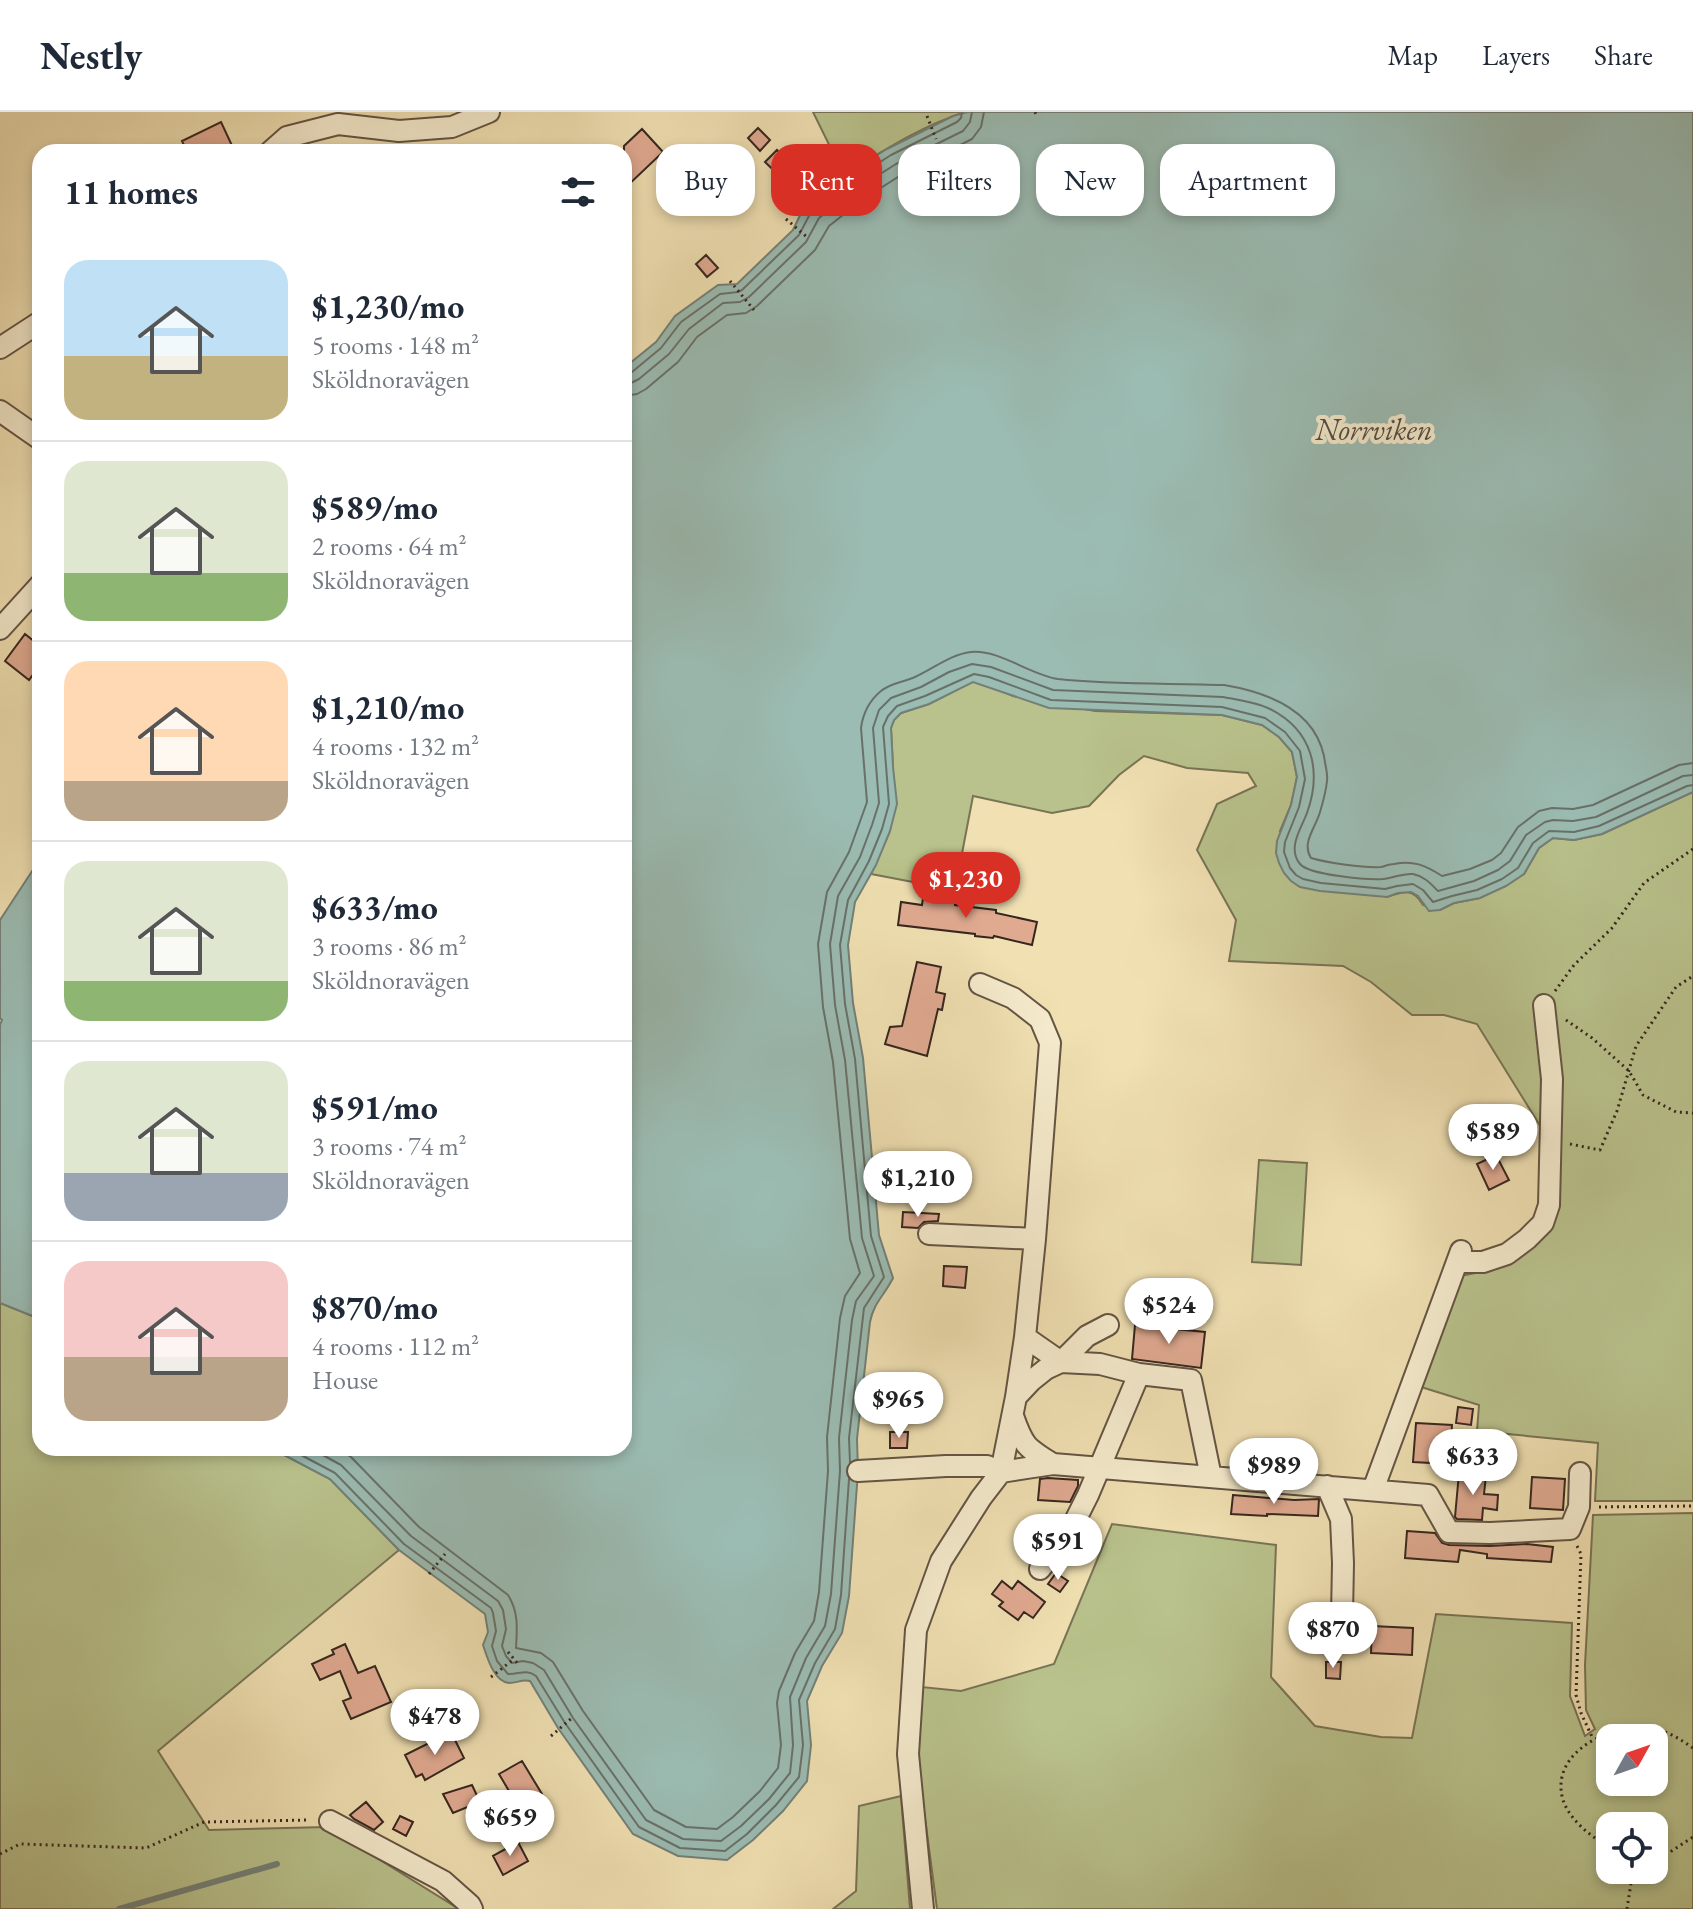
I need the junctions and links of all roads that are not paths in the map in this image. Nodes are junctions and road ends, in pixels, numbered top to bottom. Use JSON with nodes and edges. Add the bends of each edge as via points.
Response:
{"nodes":[{"id":1,"x":489,"y":112,"type":"edge"},
{"id":2,"x":279,"y":144,"type":"edge"},
{"id":3,"x":32,"y":327,"type":"edge"},
{"id":4,"x":0,"y":348,"type":"edge"},
{"id":5,"x":0,"y":411,"type":"edge"},
{"id":6,"x":32,"y":433,"type":"edge"},
{"id":7,"x":32,"y":594,"type":"edge"},
{"id":8,"x":0,"y":629,"type":"edge"},
{"id":9,"x":980,"y":984,"type":"dead end"},
{"id":10,"x":1544,"y":1005,"type":"road end"},
{"id":11,"x":929,"y":1234,"type":"dead end"},
{"id":12,"x":1035,"y":1239,"type":"junction"},
{"id":13,"x":1108,"y":1325,"type":"dead end"},
{"id":14,"x":1025,"y":1337,"type":"junction"},
{"id":15,"x":1061,"y":1362,"type":"junction"},
{"id":16,"x":1139,"y":1374,"type":"junction"},
{"id":17,"x":1014,"y":1407,"type":"junction"},
{"id":18,"x":1053,"y":1464,"type":"junction"},
{"id":19,"x":1099,"y":1467,"type":"junction"},
{"id":20,"x":858,"y":1471,"type":"dead end"},
{"id":21,"x":1001,"y":1472,"type":"junction"},
{"id":22,"x":1580,"y":1473,"type":"dead end"},
{"id":23,"x":1211,"y":1477,"type":"junction"},
{"id":24,"x":1327,"y":1486,"type":"junction"},
{"id":25,"x":1373,"y":1490,"type":"junction"},
{"id":26,"x":1040,"y":1569,"type":"dead end"},
{"id":27,"x":1342,"y":1615,"type":"dead end"},
{"id":28,"x":330,"y":1821,"type":"road end"},
{"id":29,"x":472,"y":1909,"type":"edge"},
{"id":30,"x":923,"y":1909,"type":"edge"}],
"edges":[{"from":1,"to":2,"type":"street","via":[[452,127],[399,131],[338,124],[287,137]]},
{"from":3,"to":4,"type":"street"},
{"from":5,"to":6,"type":"street"},
{"from":7,"to":8,"type":"street"},
{"from":9,"to":12,"type":"street","via":[[1013,998],[1040,1019],[1050,1043]]},
{"from":10,"to":25,"type":"street","via":[[1552,1079],[1549,1205],[1543,1223],[1507,1254],[1483,1262],[1459,1256]]},
{"from":11,"to":12,"type":"street"},
{"from":12,"to":14,"type":"street"},
{"from":13,"to":15,"type":"street","via":[[1087,1336]]},
{"from":14,"to":15,"type":"street"},
{"from":14,"to":17,"type":"street"},
{"from":15,"to":16,"type":"street"},
{"from":15,"to":17,"type":"street","via":[[1031,1381]]},
{"from":16,"to":19,"type":"street"},
{"from":16,"to":23,"type":"street","via":[[1191,1380]]},
{"from":17,"to":18,"type":"street","via":[[1022,1441]]},
{"from":17,"to":21,"type":"street"},
{"from":18,"to":19,"type":"street"},
{"from":18,"to":21,"type":"street"},
{"from":19,"to":23,"type":"street"},
{"from":19,"to":26,"type":"street","via":[[1070,1531]]},
{"from":20,"to":21,"type":"street","via":[[987,1466]]},
{"from":21,"to":30,"type":"street","via":[[941,1561],[916,1630],[908,1754]]},
{"from":22,"to":25,"type":"street","via":[[1579,1507],[1570,1529],[1449,1532],[1428,1495]]},
{"from":23,"to":24,"type":"street"},
{"from":24,"to":25,"type":"street"},
{"from":24,"to":27,"type":"street","via":[[1341,1519]]},
{"from":28,"to":29,"type":"street","via":[[443,1881]]}]}
